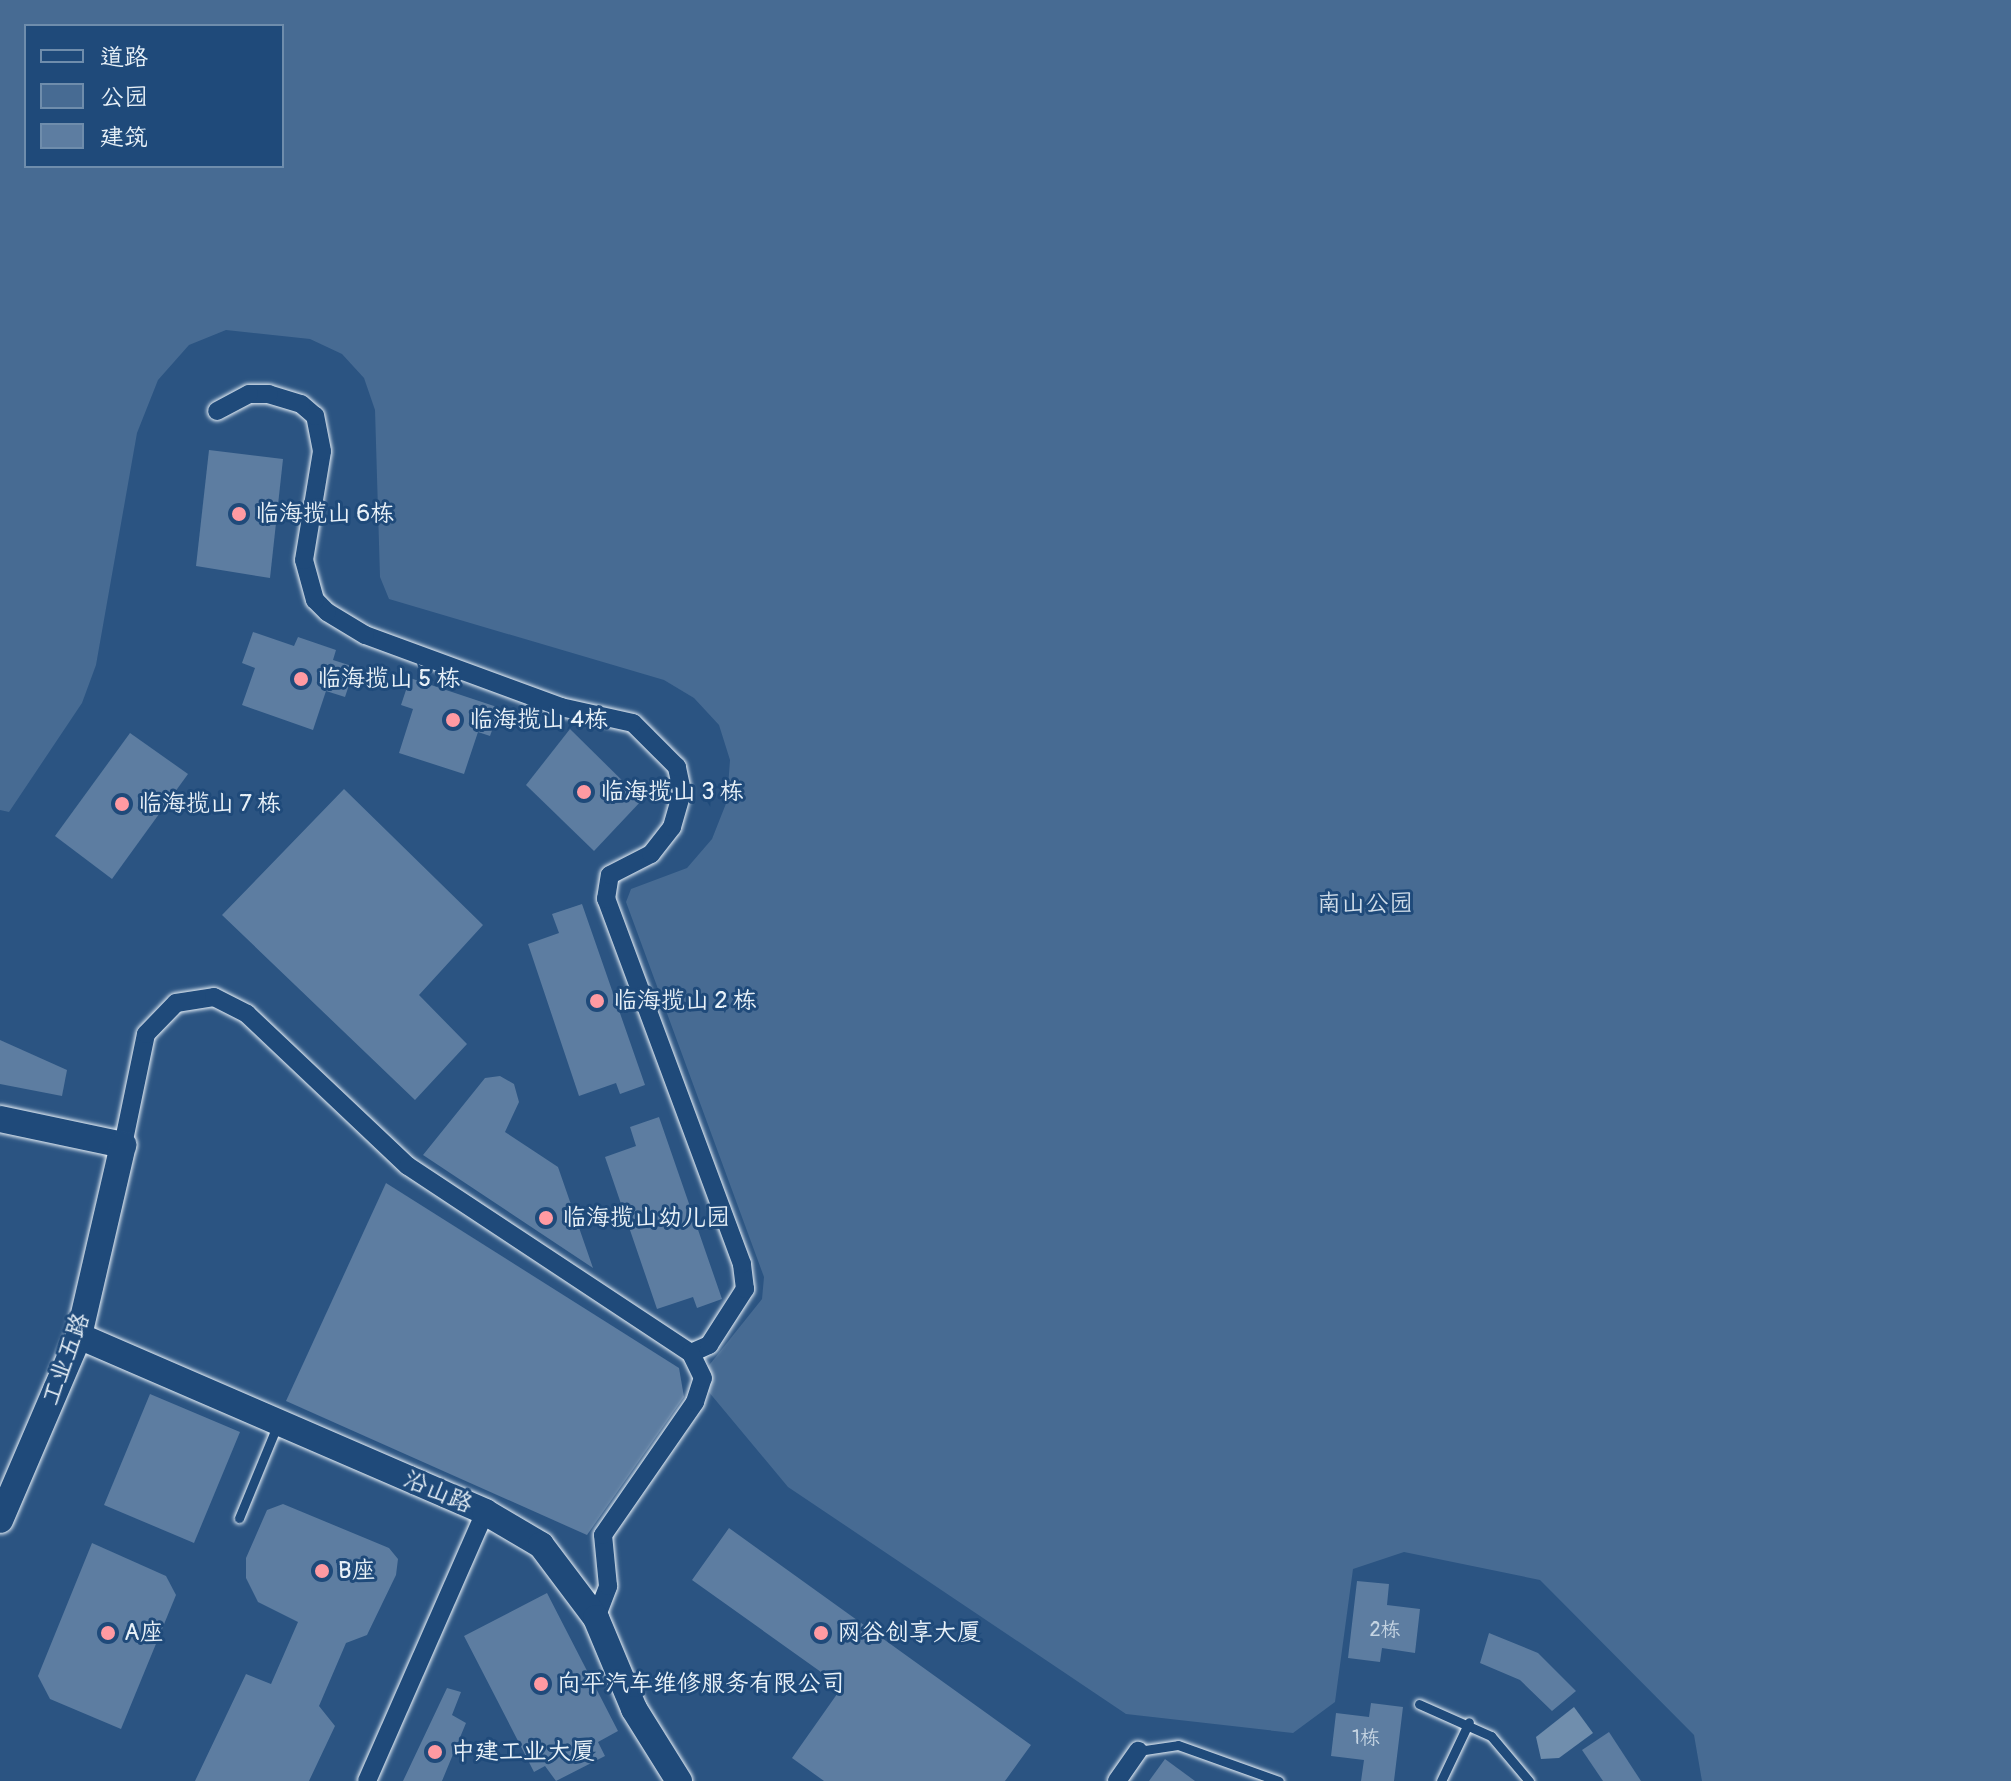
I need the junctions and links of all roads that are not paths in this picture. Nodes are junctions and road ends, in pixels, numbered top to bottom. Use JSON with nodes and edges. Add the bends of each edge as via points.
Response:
{"nodes":[{"id":1,"x":217,"y":411,"type":"dead end"},
{"id":2,"x":0,"y":1119,"type":"edge"},
{"id":3,"x":123,"y":1145,"type":"junction"},
{"id":4,"x":79,"y":1336,"type":"junction"},
{"id":5,"x":691,"y":1353,"type":"junction"},
{"id":6,"x":279,"y":1423,"type":"junction"},
{"id":7,"x":485,"y":1512,"type":"junction"},
{"id":8,"x":239,"y":1518,"type":"dead end"},
{"id":9,"x":0,"y":1520,"type":"edge"},
{"id":10,"x":596,"y":1618,"type":"junction"},
{"id":11,"x":1419,"y":1704,"type":"dead end"},
{"id":12,"x":1469,"y":1722,"type":"junction"},
{"id":13,"x":1138,"y":1751,"type":"joint"},
{"id":14,"x":367,"y":1781,"type":"edge"},
{"id":15,"x":679,"y":1781,"type":"edge"},
{"id":16,"x":1117,"y":1781,"type":"edge"},
{"id":17,"x":1279,"y":1781,"type":"edge"},
{"id":18,"x":1441,"y":1781,"type":"edge"},
{"id":19,"x":1529,"y":1781,"type":"edge"}],
"edges":[{"from":1,"to":5,"type":"street","via":[[249,394],[269,394],[301,404],[315,416],[322,451],[304,560],[311,590],[327,612],[365,635],[561,707],[633,723],[677,767],[682,791],[672,827],[659,847],[610,875],[605,886],[745,1276],[745,1289],[709,1345]]},
{"from":2,"to":3,"type":"street"},
{"from":3,"to":4,"type":"street","name":"工业五路"},
{"from":3,"to":5,"type":"street","via":[[137,1062],[159,1016],[195,998],[232,1004],[408,1166]]},
{"from":4,"to":6,"type":"street","name":"沿山路"},
{"from":4,"to":9,"type":"street","name":"工业五路"},
{"from":5,"to":10,"type":"street","via":[[703,1378],[695,1402],[603,1535],[608,1586]]},
{"from":6,"to":7,"type":"street","name":"沿山路"},
{"from":6,"to":8,"type":"lane"},
{"from":7,"to":10,"type":"street","name":"沿山路","via":[[541,1545]]},
{"from":7,"to":14,"type":"street"},
{"from":10,"to":15,"type":"street","name":"沿山路","via":[[634,1709]]},
{"from":11,"to":12,"type":"lane"},
{"from":12,"to":18,"type":"lane"},
{"from":12,"to":19,"type":"lane","via":[[1491,1736]]},
{"from":13,"to":16,"type":"street"},
{"from":13,"to":17,"type":"lane","via":[[1178,1745]]}]}
